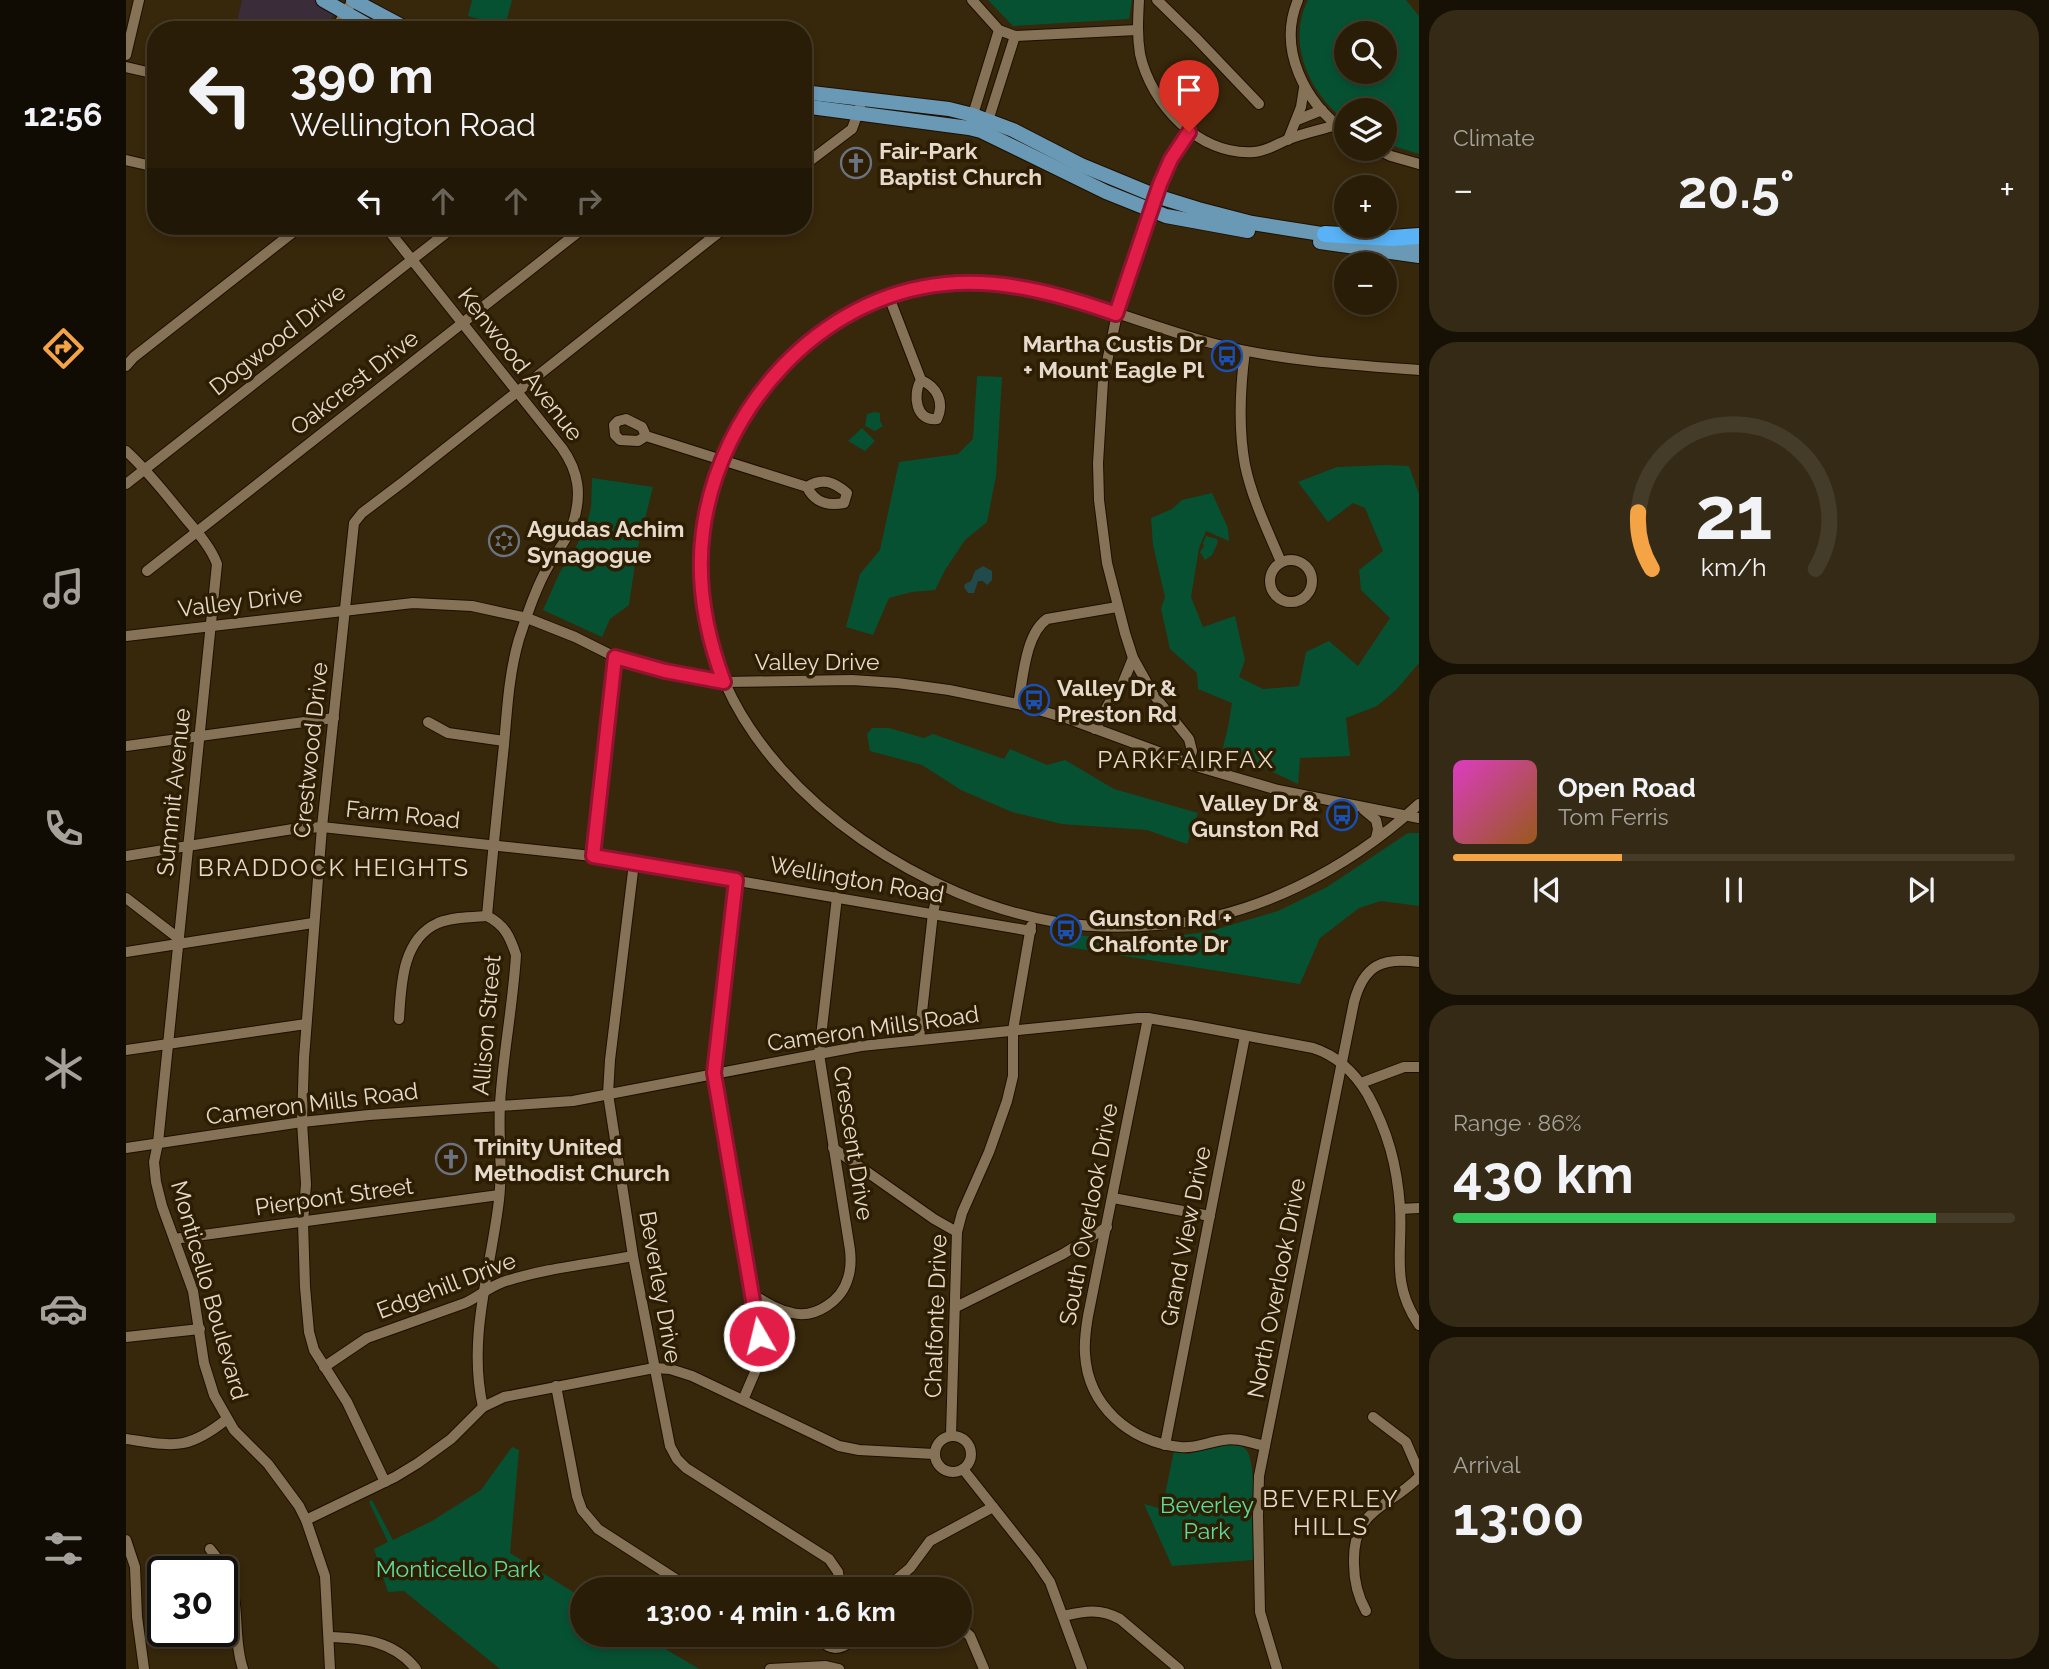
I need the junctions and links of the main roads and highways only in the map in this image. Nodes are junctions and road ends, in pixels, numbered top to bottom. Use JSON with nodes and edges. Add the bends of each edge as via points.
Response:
{"nodes":[{"id":1,"x":323,"y":0,"type":"edge"},
{"id":2,"x":349,"y":6,"type":"edge"},
{"id":3,"x":366,"y":21,"type":"edge"},
{"id":4,"x":386,"y":21,"type":"edge"},
{"id":5,"x":812,"y":94,"type":"edge"},
{"id":6,"x":812,"y":106,"type":"edge"},
{"id":7,"x":860,"y":106,"type":"junction"},
{"id":8,"x":987,"y":126,"type":"junction"},
{"id":9,"x":1325,"y":234,"type":"junction"},
{"id":10,"x":1419,"y":236,"type":"edge"},
{"id":11,"x":1419,"y":246,"type":"edge"},
{"id":12,"x":1419,"y":256,"type":"edge"}],
"edges":[{"from":1,"to":2,"type":"main road"},
{"from":2,"to":3,"type":"main road"},
{"from":2,"to":4,"type":"main road"},
{"from":5,"to":7,"type":"main road"},
{"from":6,"to":7,"type":"main road"},
{"from":7,"to":8,"type":"main road"},
{"from":8,"to":9,"type":"main road","via":[[1156,196],[1252,223]]},
{"from":8,"to":12,"type":"main road","via":[[1106,192],[1166,216]]},
{"from":9,"to":10,"type":"highway"},
{"from":9,"to":11,"type":"main road"}]}
